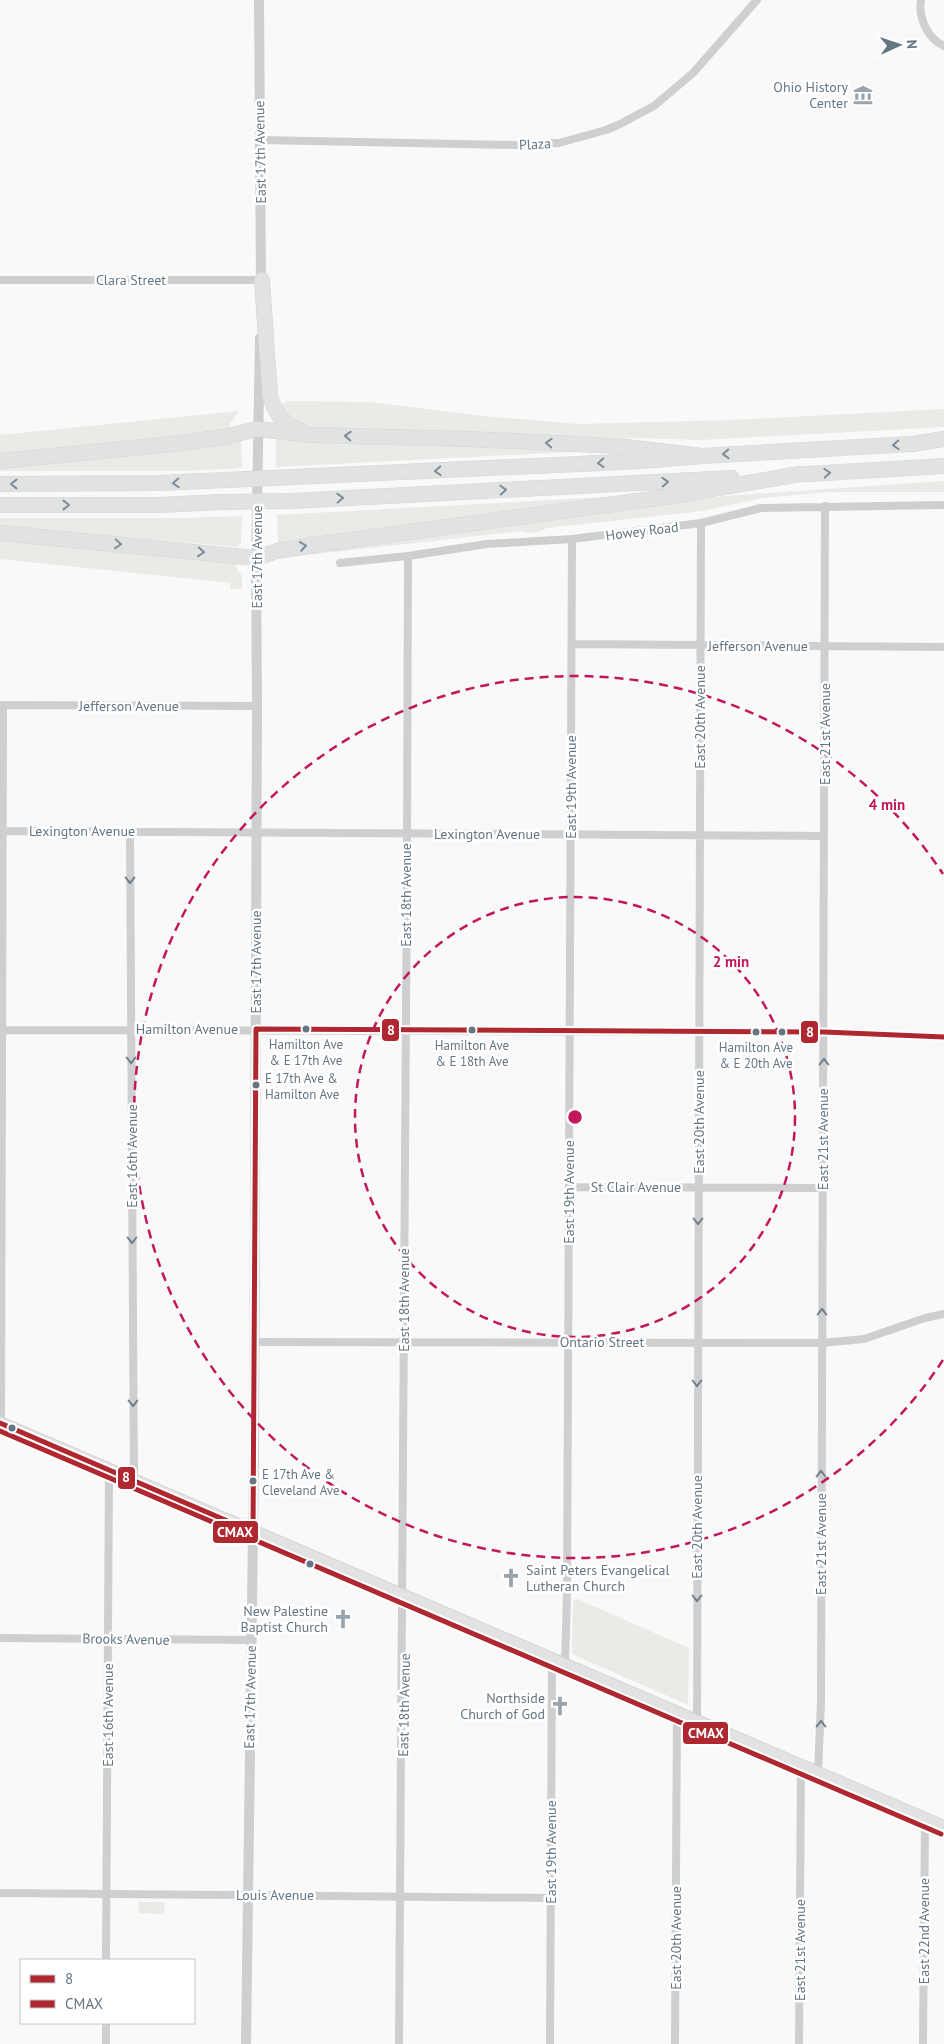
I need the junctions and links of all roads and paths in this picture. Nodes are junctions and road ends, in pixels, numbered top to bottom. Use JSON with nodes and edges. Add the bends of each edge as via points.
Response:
{"nodes":[{"id":1,"x":259,"y":0,"type":"edge"},
{"id":2,"x":757,"y":0,"type":"edge"},
{"id":3,"x":921,"y":0,"type":"edge"},
{"id":4,"x":944,"y":46,"type":"edge"},
{"id":5,"x":260,"y":140,"type":"junction"},
{"id":6,"x":0,"y":280,"type":"edge"},
{"id":7,"x":262,"y":280,"type":"junction"},
{"id":8,"x":257,"y":429,"type":"junction"},
{"id":9,"x":312,"y":435,"type":"junction"},
{"id":10,"x":944,"y":439,"type":"edge"},
{"id":11,"x":702,"y":456,"type":"junction"},
{"id":12,"x":0,"y":461,"type":"edge"},
{"id":13,"x":944,"y":466,"type":"edge"},
{"id":14,"x":800,"y":474,"type":"junction"},
{"id":15,"x":0,"y":484,"type":"edge"},
{"id":16,"x":0,"y":505,"type":"edge"},
{"id":17,"x":944,"y":505,"type":"edge"},
{"id":18,"x":825,"y":506,"type":"junction"},
{"id":19,"x":701,"y":523,"type":"junction"},
{"id":20,"x":0,"y":533,"type":"edge"},
{"id":21,"x":572,"y":539,"type":"junction"},
{"id":22,"x":408,"y":556,"type":"junction"},
{"id":23,"x":256,"y":558,"type":"junction"},
{"id":24,"x":340,"y":563,"type":"dead end"},
{"id":25,"x":572,"y":644,"type":"junction"},
{"id":26,"x":701,"y":646,"type":"junction"},
{"id":27,"x":825,"y":646,"type":"junction"},
{"id":28,"x":944,"y":648,"type":"edge"},
{"id":29,"x":1,"y":705,"type":"edge"},
{"id":30,"x":257,"y":706,"type":"junction"},
{"id":31,"x":1,"y":831,"type":"edge"},
{"id":32,"x":130,"y":831,"type":"junction"},
{"id":33,"x":257,"y":832,"type":"junction"},
{"id":34,"x":407,"y":834,"type":"junction"},
{"id":35,"x":571,"y":834,"type":"junction"},
{"id":36,"x":700,"y":835,"type":"junction"},
{"id":37,"x":824,"y":836,"type":"junction"},
{"id":38,"x":131,"y":1029,"type":"junction"},
{"id":39,"x":256,"y":1029,"type":"junction"},
{"id":40,"x":1,"y":1030,"type":"edge"},
{"id":41,"x":406,"y":1031,"type":"junction"},
{"id":42,"x":570,"y":1031,"type":"junction"},
{"id":43,"x":699,"y":1032,"type":"junction"},
{"id":44,"x":824,"y":1032,"type":"junction"},
{"id":45,"x":944,"y":1037,"type":"edge"},
{"id":46,"x":569,"y":1186,"type":"junction"},
{"id":47,"x":699,"y":1187,"type":"junction"},
{"id":48,"x":823,"y":1188,"type":"junction"},
{"id":49,"x":944,"y":1314,"type":"edge"},
{"id":50,"x":404,"y":1341,"type":"junction"},
{"id":51,"x":255,"y":1342,"type":"junction"},
{"id":52,"x":568,"y":1342,"type":"junction"},
{"id":53,"x":697,"y":1343,"type":"junction"},
{"id":54,"x":822,"y":1343,"type":"junction"},
{"id":55,"x":1,"y":1424,"type":"edge"},
{"id":56,"x":109,"y":1470,"type":"junction"},
{"id":57,"x":134,"y":1481,"type":"junction"},
{"id":58,"x":253,"y":1532,"type":"junction"},
{"id":59,"x":404,"y":1597,"type":"junction"},
{"id":60,"x":0,"y":1638,"type":"edge"},
{"id":61,"x":108,"y":1639,"type":"junction"},
{"id":62,"x":251,"y":1640,"type":"junction"},
{"id":63,"x":552,"y":1660,"type":"junction"},
{"id":64,"x":566,"y":1666,"type":"junction"},
{"id":65,"x":677,"y":1713,"type":"junction"},
{"id":66,"x":697,"y":1722,"type":"junction"},
{"id":67,"x":801,"y":1766,"type":"junction"},
{"id":68,"x":818,"y":1773,"type":"junction"},
{"id":69,"x":925,"y":1819,"type":"junction"},
{"id":70,"x":944,"y":1827,"type":"edge"},
{"id":71,"x":0,"y":1893,"type":"edge"},
{"id":72,"x":106,"y":1894,"type":"junction"},
{"id":73,"x":247,"y":1895,"type":"junction"},
{"id":74,"x":401,"y":1896,"type":"junction"},
{"id":75,"x":551,"y":1898,"type":"junction"},
{"id":76,"x":106,"y":1959,"type":"edge"},
{"id":77,"x":106,"y":2024,"type":"edge"},
{"id":78,"x":106,"y":2044,"type":"edge"},
{"id":79,"x":246,"y":2044,"type":"edge"},
{"id":80,"x":400,"y":2044,"type":"edge"},
{"id":81,"x":550,"y":2044,"type":"edge"},
{"id":82,"x":675,"y":2044,"type":"edge"},
{"id":83,"x":799,"y":2044,"type":"edge"},
{"id":84,"x":924,"y":2044,"type":"edge"}],
"edges":[{"from":1,"to":5,"type":"street","name":"East 17th Avenue"},
{"from":2,"to":5,"type":"street","name":"Plaza","via":[[693,73],[654,106],[606,130],[559,143],[516,145]]},
{"from":3,"to":4,"type":"street","via":[[929,35]]},
{"from":5,"to":7,"type":"street","name":"East 17th Avenue"},
{"from":6,"to":7,"type":"street","name":"Clara Street"},
{"from":7,"to":8,"type":"street","name":"East 17th Avenue"},
{"from":7,"to":9,"type":"highway","via":[[272,402],[281,420],[293,429]]},
{"from":8,"to":9,"type":"highway"},
{"from":8,"to":12,"type":"highway","via":[[173,444]]},
{"from":8,"to":23,"type":"street","name":"East 17th Avenue"},
{"from":11,"to":9,"type":"highway","one_way":true,"via":[[618,446]]},
{"from":10,"to":11,"type":"highway","one_way":true,"via":[[912,444]]},
{"from":11,"to":15,"type":"highway","one_way":true,"bridge":true,"via":[[159,483]]},
{"from":14,"to":13,"type":"highway","one_way":true},
{"from":16,"to":14,"type":"highway","one_way":true,"bridge":true,"via":[[292,501]]},
{"from":23,"to":14,"type":"highway","one_way":true,"via":[[307,546],[673,496]]},
{"from":17,"to":18,"type":"street","name":"Howey Road"},
{"from":18,"to":19,"type":"street","name":"Howey Road","via":[[762,508]]},
{"from":18,"to":27,"type":"street","name":"East 21st Avenue"},
{"from":19,"to":21,"type":"street","name":"Howey Road"},
{"from":19,"to":26,"type":"street","name":"East 20th Avenue"},
{"from":20,"to":23,"type":"highway","one_way":true},
{"from":21,"to":22,"type":"street","name":"Howey Road","via":[[487,544]]},
{"from":21,"to":25,"type":"street","name":"East 19th Avenue"},
{"from":22,"to":24,"type":"street","name":"Howey Road"},
{"from":22,"to":34,"type":"street","name":"East 18th Avenue"},
{"from":23,"to":30,"type":"street","name":"East 17th Avenue"},
{"from":25,"to":26,"type":"street","name":"Jefferson Avenue"},
{"from":25,"to":35,"type":"street","name":"East 19th Avenue"},
{"from":26,"to":27,"type":"street","name":"Jefferson Avenue"},
{"from":26,"to":36,"type":"street","name":"East 20th Avenue"},
{"from":27,"to":28,"type":"street","name":"Jefferson Avenue"},
{"from":27,"to":37,"type":"street","name":"East 21st Avenue"},
{"from":29,"to":30,"type":"street","name":"Jefferson Avenue"},
{"from":29,"to":31,"type":"street"},
{"from":30,"to":33,"type":"street","name":"East 17th Avenue"},
{"from":31,"to":32,"type":"street","name":"Lexington Avenue"},
{"from":31,"to":40,"type":"street"},
{"from":32,"to":33,"type":"street","name":"Lexington Avenue"},
{"from":32,"to":38,"type":"street","name":"East 16th Avenue","one_way":true},
{"from":33,"to":34,"type":"street","name":"Lexington Avenue"},
{"from":33,"to":39,"type":"street","name":"East 17th Avenue"},
{"from":34,"to":35,"type":"street","name":"Lexington Avenue"},
{"from":34,"to":41,"type":"street","name":"East 18th Avenue"},
{"from":35,"to":36,"type":"street","name":"Lexington Avenue"},
{"from":35,"to":42,"type":"street","name":"East 19th Avenue"},
{"from":36,"to":37,"type":"street","name":"Lexington Avenue"},
{"from":36,"to":43,"type":"street","name":"East 20th Avenue"},
{"from":37,"to":44,"type":"street","name":"East 21st Avenue"},
{"from":38,"to":39,"type":"street","name":"Hamilton Avenue"},
{"from":38,"to":40,"type":"street","name":"Hamilton Avenue"},
{"from":38,"to":57,"type":"street","name":"East 16th Avenue","one_way":true},
{"from":39,"to":41,"type":"street","name":"Hamilton Avenue"},
{"from":39,"to":51,"type":"street","name":"East 17th Avenue"},
{"from":40,"to":55,"type":"street"},
{"from":41,"to":42,"type":"street","name":"Hamilton Avenue"},
{"from":41,"to":50,"type":"street","name":"East 18th Avenue"},
{"from":42,"to":43,"type":"street","name":"Hamilton Avenue"},
{"from":42,"to":46,"type":"street","name":"East 19th Avenue"},
{"from":43,"to":44,"type":"street","name":"Hamilton Avenue"},
{"from":43,"to":47,"type":"street","name":"East 20th Avenue"},
{"from":44,"to":45,"type":"street","name":"Hamilton Avenue"},
{"from":48,"to":44,"type":"street","name":"East 21st Avenue","one_way":true},
{"from":46,"to":47,"type":"street","name":"St Clair Avenue"},
{"from":46,"to":52,"type":"street","name":"East 19th Avenue"},
{"from":47,"to":48,"type":"street","name":"St Clair Avenue"},
{"from":47,"to":53,"type":"street","name":"East 20th Avenue","one_way":true},
{"from":54,"to":48,"type":"street","name":"East 21st Avenue","one_way":true},
{"from":49,"to":54,"type":"street","name":"Ontario Street","via":[[864,1340]]},
{"from":50,"to":51,"type":"street","name":"Ontario Street"},
{"from":50,"to":52,"type":"street","name":"Ontario Street"},
{"from":50,"to":59,"type":"street","name":"East 18th Avenue"},
{"from":51,"to":58,"type":"street","name":"East 17th Avenue"},
{"from":52,"to":53,"type":"street","name":"Ontario Street"},
{"from":52,"to":64,"type":"street","name":"East 19th Avenue"},
{"from":53,"to":54,"type":"street","name":"Ontario Street"},
{"from":53,"to":66,"type":"street","name":"East 20th Avenue","one_way":true},
{"from":68,"to":54,"type":"street","name":"East 21st Avenue","one_way":true},
{"from":55,"to":56,"type":"main road"},
{"from":56,"to":57,"type":"main road"},
{"from":56,"to":61,"type":"street","name":"East 16th Avenue"},
{"from":57,"to":58,"type":"main road"},
{"from":58,"to":59,"type":"main road"},
{"from":58,"to":62,"type":"street","name":"East 17th Avenue"},
{"from":59,"to":63,"type":"main road"},
{"from":59,"to":74,"type":"street","name":"East 18th Avenue"},
{"from":60,"to":61,"type":"street","name":"Brooks Avenue"},
{"from":61,"to":62,"type":"street","name":"Brooks Avenue"},
{"from":61,"to":72,"type":"street","name":"East 16th Avenue"},
{"from":62,"to":73,"type":"street","name":"East 17th Avenue"},
{"from":63,"to":64,"type":"main road"},
{"from":63,"to":75,"type":"street","name":"East 19th Avenue"},
{"from":64,"to":65,"type":"main road"},
{"from":65,"to":66,"type":"main road"},
{"from":65,"to":82,"type":"street","name":"East 20th Avenue"},
{"from":66,"to":67,"type":"main road"},
{"from":67,"to":68,"type":"main road"},
{"from":67,"to":83,"type":"street","name":"East 21st Avenue"},
{"from":68,"to":69,"type":"main road"},
{"from":69,"to":70,"type":"main road"},
{"from":69,"to":84,"type":"street","name":"East 22nd Avenue"},
{"from":71,"to":72,"type":"street","name":"Louis Avenue"},
{"from":72,"to":73,"type":"street","name":"Louis Avenue"},
{"from":72,"to":76,"type":"street","name":"East 16th Avenue"},
{"from":73,"to":74,"type":"street","name":"Louis Avenue"},
{"from":73,"to":79,"type":"street","name":"East 17th Avenue"},
{"from":74,"to":75,"type":"street","name":"Louis Avenue"},
{"from":74,"to":80,"type":"street","name":"East 18th Avenue"},
{"from":75,"to":81,"type":"street","name":"East 19th Avenue"},
{"from":77,"to":78,"type":"street"}]}
